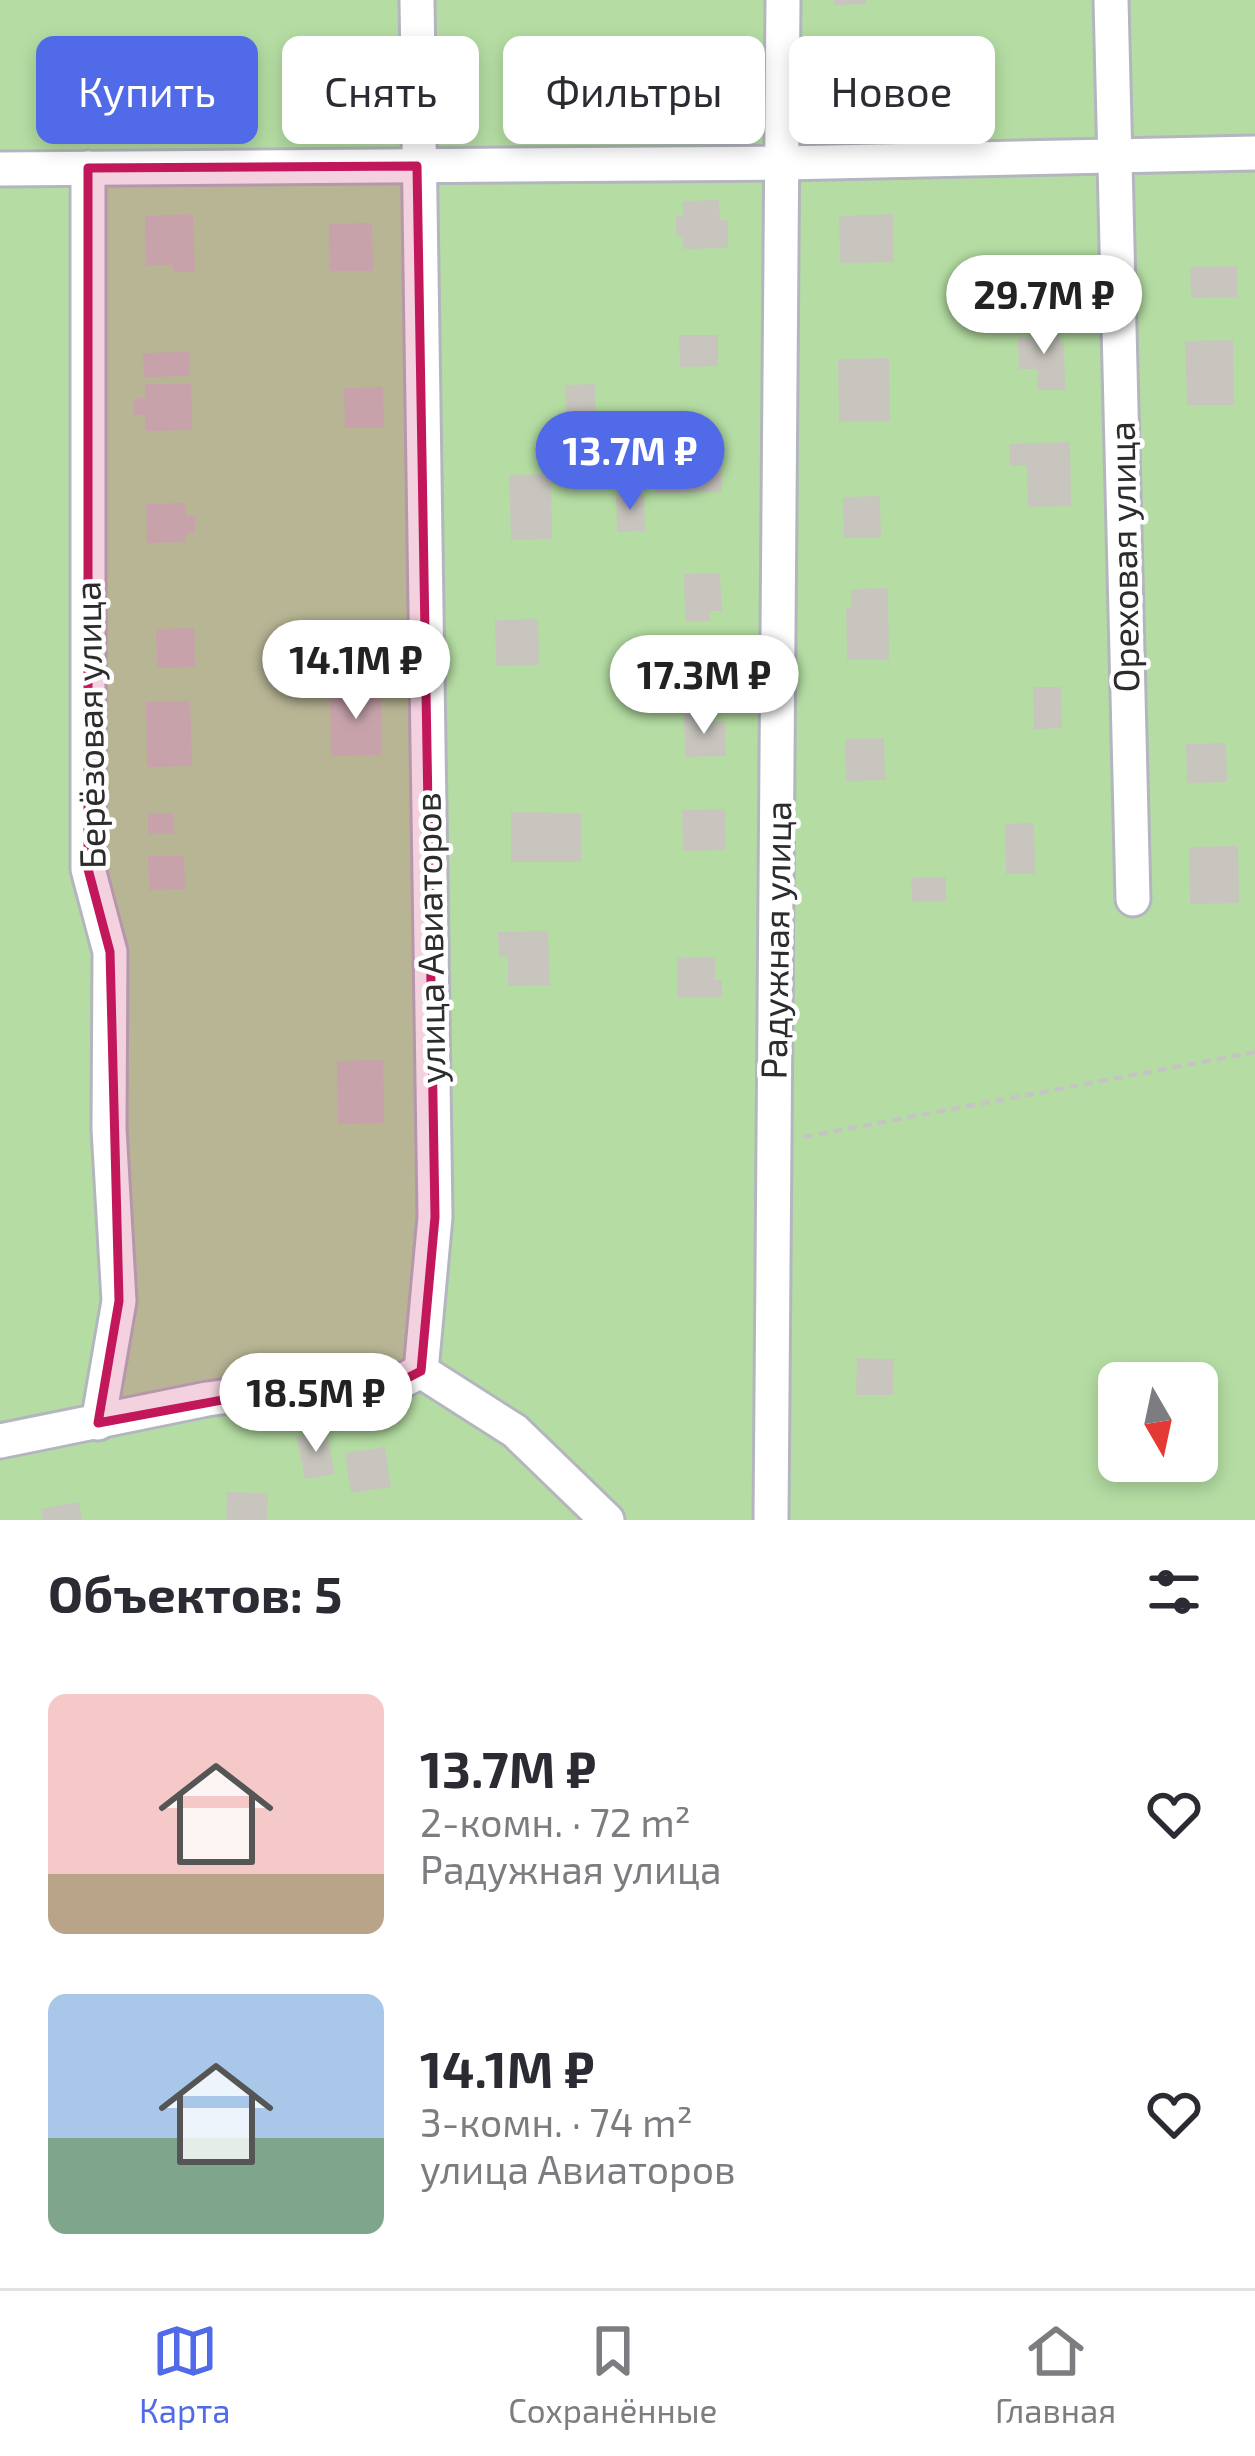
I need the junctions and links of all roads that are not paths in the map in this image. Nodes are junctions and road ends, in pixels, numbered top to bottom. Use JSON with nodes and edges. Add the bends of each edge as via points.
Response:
{"nodes":[{"id":1,"x":417,"y":0,"type":"edge"},
{"id":2,"x":783,"y":0,"type":"edge"},
{"id":3,"x":1111,"y":0,"type":"edge"},
{"id":4,"x":1255,"y":153,"type":"edge"},
{"id":5,"x":1114,"y":155,"type":"junction"},
{"id":6,"x":783,"y":163,"type":"junction"},
{"id":7,"x":417,"y":166,"type":"junction"},
{"id":8,"x":88,"y":168,"type":"junction"},
{"id":9,"x":0,"y":169,"type":"edge"},
{"id":10,"x":1133,"y":898,"type":"dead end"},
{"id":11,"x":421,"y":1371,"type":"junction"},
{"id":12,"x":98,"y":1423,"type":"junction"},
{"id":13,"x":0,"y":1441,"type":"edge"},
{"id":14,"x":607,"y":1520,"type":"edge"},
{"id":15,"x":771,"y":1520,"type":"edge"}],
"edges":[{"from":1,"to":7,"type":"street","name":"улица Авиаторов"},
{"from":2,"to":6,"type":"street","name":"Радужная улица"},
{"from":3,"to":5,"type":"street","name":"Ореховая улица"},
{"from":4,"to":5,"type":"street"},
{"from":5,"to":6,"type":"street"},
{"from":5,"to":10,"type":"street","name":"Ореховая улица"},
{"from":6,"to":7,"type":"street"},
{"from":6,"to":15,"type":"street","name":"Радужная улица"},
{"from":7,"to":8,"type":"street"},
{"from":7,"to":11,"type":"street","name":"улица Авиаторов","via":[[435,1217]]},
{"from":8,"to":9,"type":"street"},
{"from":8,"to":12,"type":"street","name":"Берёзовая улица","via":[[88,868],[110,952],[119,1301]]},
{"from":11,"to":12,"type":"street","via":[[390,1387],[286,1388]]},
{"from":11,"to":14,"type":"street","via":[[514,1431]]},
{"from":12,"to":13,"type":"street"}]}
